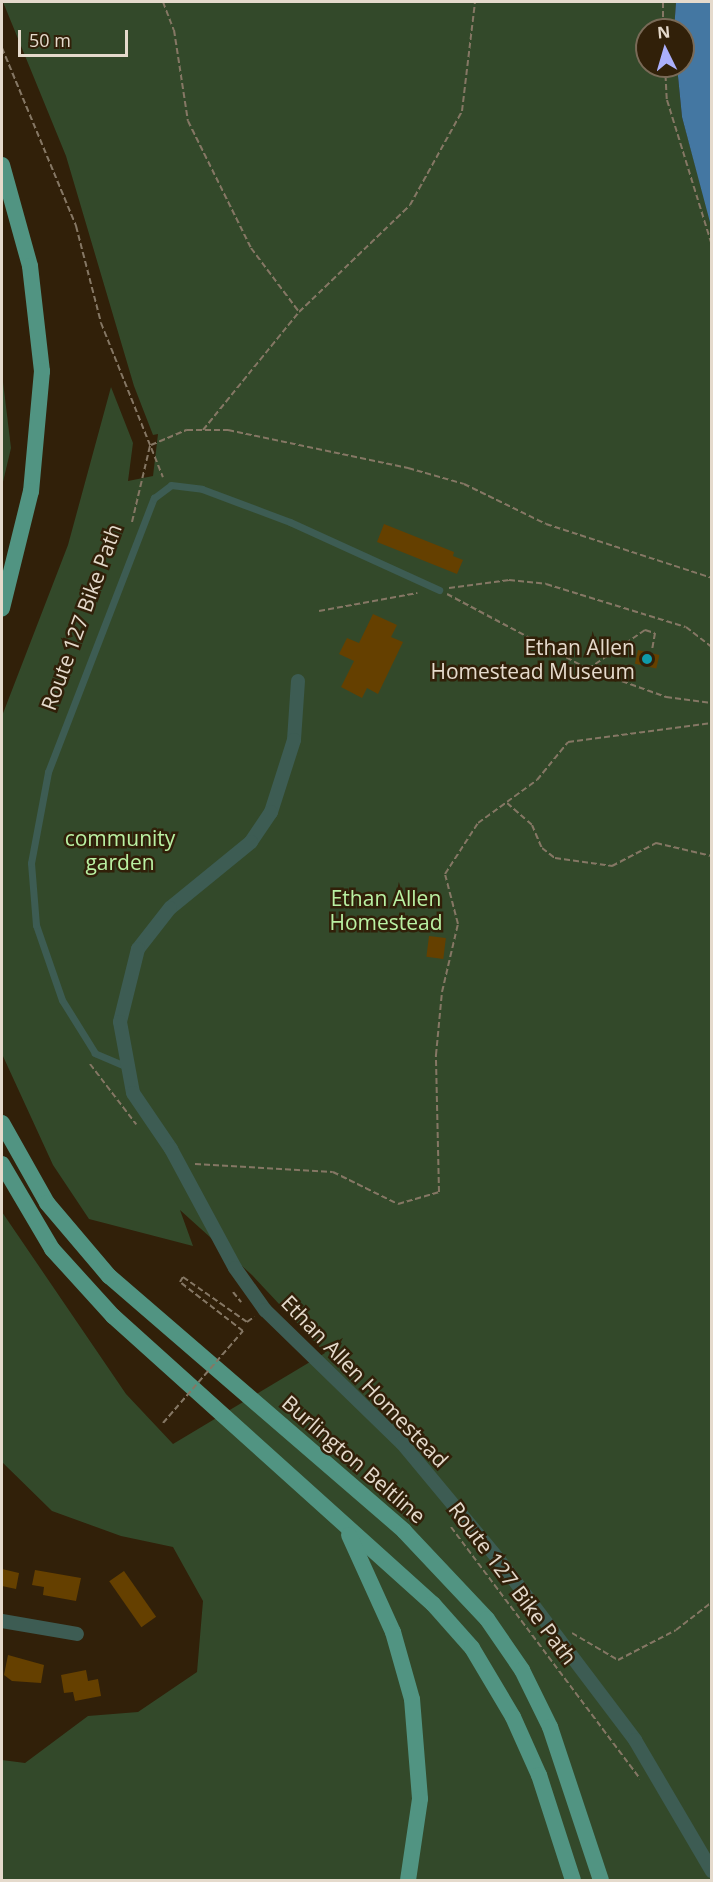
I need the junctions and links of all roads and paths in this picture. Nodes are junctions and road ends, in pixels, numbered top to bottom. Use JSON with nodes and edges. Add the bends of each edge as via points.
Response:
{"nodes":[{"id":1,"x":163,"y":2,"type":"edge"},
{"id":2,"x":475,"y":2,"type":"edge"},
{"id":3,"x":663,"y":2,"type":"edge"},
{"id":4,"x":663,"y":18,"type":"edge"},
{"id":5,"x":2,"y":48,"type":"edge"},
{"id":6,"x":666,"y":78,"type":"edge"},
{"id":7,"x":2,"y":165,"type":"edge"},
{"id":8,"x":711,"y":245,"type":"edge"},
{"id":9,"x":299,"y":312,"type":"junction"},
{"id":10,"x":203,"y":430,"type":"junction"},
{"id":11,"x":150,"y":446,"type":"junction"},
{"id":12,"x":171,"y":485,"type":"junction"},
{"id":13,"x":131,"y":527,"type":"dead end"},
{"id":14,"x":711,"y":578,"type":"edge"},
{"id":15,"x":439,"y":590,"type":"junction"},
{"id":16,"x":2,"y":608,"type":"edge"},
{"id":17,"x":319,"y":611,"type":"dead end"},
{"id":18,"x":711,"y":646,"type":"edge"},
{"id":19,"x":652,"y":650,"type":"dead end"},
{"id":20,"x":588,"y":669,"type":"junction"},
{"id":21,"x":298,"y":681,"type":"dead end"},
{"id":22,"x":711,"y":704,"type":"edge"},
{"id":23,"x":711,"y":723,"type":"edge"},
{"id":24,"x":507,"y":803,"type":"junction"},
{"id":25,"x":711,"y":856,"type":"edge"},
{"id":26,"x":89,"y":1062,"type":"dead end"},
{"id":27,"x":125,"y":1066,"type":"junction"},
{"id":28,"x":2,"y":1123,"type":"edge"},
{"id":29,"x":141,"y":1131,"type":"dead end"},
{"id":30,"x":179,"y":1163,"type":"junction"},
{"id":31,"x":2,"y":1164,"type":"edge"},
{"id":32,"x":231,"y":1288,"type":"dead end"},
{"id":33,"x":254,"y":1317,"type":"junction"},
{"id":34,"x":260,"y":1324,"type":"dead end"},
{"id":35,"x":163,"y":1423,"type":"dead end"},
{"id":36,"x":447,"y":1521,"type":"dead end"},
{"id":37,"x":341,"y":1522,"type":"junction"},
{"id":38,"x":711,"y":1602,"type":"edge"},
{"id":39,"x":2,"y":1621,"type":"edge"},
{"id":40,"x":553,"y":1631,"type":"junction"},
{"id":41,"x":76,"y":1634,"type":"dead end"},
{"id":42,"x":647,"y":1788,"type":"dead end"},
{"id":43,"x":711,"y":1871,"type":"edge"},
{"id":44,"x":408,"y":1881,"type":"edge"},
{"id":45,"x":573,"y":1881,"type":"edge"},
{"id":46,"x":601,"y":1881,"type":"edge"}],
"edges":[{"from":1,"to":9,"type":"path","via":[[174,30],[192,129],[251,248]]},
{"from":2,"to":9,"type":"path","via":[[462,111],[410,205]]},
{"from":3,"to":4,"type":"path"},
{"from":5,"to":11,"type":"path","via":[[76,226],[101,323]]},
{"from":6,"to":8,"type":"path","via":[[667,100]]},
{"from":7,"to":16,"type":"main road","via":[[30,266],[42,371],[31,491]]},
{"from":9,"to":10,"type":"path"},
{"from":10,"to":11,"type":"path","via":[[187,430]]},
{"from":10,"to":14,"type":"path","via":[[228,430],[408,468],[464,484],[546,524]]},
{"from":11,"to":12,"type":"path","via":[[157,470]]},
{"from":11,"to":13,"type":"path","name":"Route 127 Bike Path"},
{"from":12,"to":15,"type":"lane","via":[[202,489],[271,515]]},
{"from":12,"to":27,"type":"lane","via":[[154,498],[48,772],[31,863],[36,925],[62,1000],[95,1053]]},
{"from":15,"to":17,"type":"path"},
{"from":15,"to":18,"type":"path","via":[[509,580],[546,584],[686,627]]},
{"from":15,"to":20,"type":"path"},
{"from":19,"to":20,"type":"path","via":[[655,633],[645,630]]},
{"from":20,"to":22,"type":"path","via":[[666,697]]},
{"from":21,"to":27,"type":"street","name":"Ethan Allen Homestead","via":[[294,740],[271,812],[250,842],[170,908],[138,949],[121,1006]]},
{"from":23,"to":24,"type":"path","via":[[568,742],[537,780]]},
{"from":24,"to":25,"type":"path","via":[[532,825],[548,854],[612,866],[656,843]]},
{"from":24,"to":30,"type":"path","via":[[478,823],[445,874],[458,924],[442,992],[436,1055],[439,1192],[398,1204],[333,1172]]},
{"from":26,"to":29,"type":"path"},
{"from":27,"to":30,"type":"street","name":"Ethan Allen Homestead","via":[[133,1093]]},
{"from":28,"to":46,"type":"main road","name":"Burlington Beltline","via":[[47,1203],[109,1276],[404,1531],[487,1619],[522,1670],[550,1727]]},
{"from":30,"to":40,"type":"street","name":"Ethan Allen Homestead","via":[[226,1253],[265,1310],[402,1443]]},
{"from":31,"to":37,"type":"main road","via":[[52,1250],[112,1316]]},
{"from":32,"to":33,"type":"path"},
{"from":33,"to":34,"type":"path"},
{"from":33,"to":35,"type":"path","bridge":true,"via":[[247,1322],[183,1277],[180,1282],[243,1331]]},
{"from":36,"to":42,"type":"path","name":"Route 127 Bike Path"},
{"from":37,"to":44,"type":"main road","via":[[393,1632],[412,1699],[420,1799]]},
{"from":37,"to":45,"type":"main road","via":[[433,1604],[472,1648],[513,1717],[539,1775]]},
{"from":38,"to":40,"type":"path","via":[[618,1660],[571,1632]]},
{"from":39,"to":41,"type":"street"},
{"from":40,"to":43,"type":"street","name":"Ethan Allen Homestead","via":[[660,1777]]}]}
